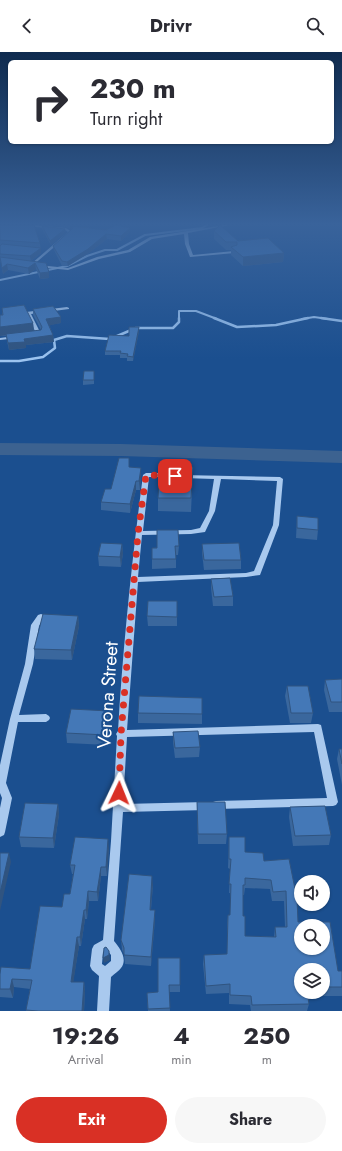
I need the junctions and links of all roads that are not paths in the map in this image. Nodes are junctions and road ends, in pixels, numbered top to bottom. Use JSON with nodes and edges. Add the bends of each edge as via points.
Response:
{"nodes":[{"id":1,"x":67,"y":308,"type":"dead end"},
{"id":2,"x":31,"y":335,"type":"edge"},
{"id":3,"x":23,"y":336,"type":"edge"},
{"id":4,"x":0,"y":339,"type":"edge"},
{"id":5,"x":218,"y":477,"type":"junction"},
{"id":6,"x":138,"y":533,"type":"junction"},
{"id":7,"x":134,"y":580,"type":"junction"},
{"id":8,"x":41,"y":617,"type":"edge"},
{"id":9,"x":46,"y":718,"type":"dead end"},
{"id":10,"x":14,"y":719,"type":"junction"},
{"id":11,"x":121,"y":734,"type":"junction"},
{"id":12,"x":118,"y":808,"type":"junction"},
{"id":13,"x":0,"y":832,"type":"edge"},
{"id":14,"x":108,"y":943,"type":"junction"},
{"id":15,"x":105,"y":974,"type":"junction"},
{"id":16,"x":103,"y":1011,"type":"edge"}],
"edges":[{"from":1,"to":2,"type":"street","via":[[28,313],[39,334]]},
{"from":3,"to":4,"type":"street"},
{"from":5,"to":6,"type":"street","via":[[212,511],[204,530]]},
{"from":5,"to":6,"type":"street","name":"Verona Street","via":[[146,475]]},
{"from":5,"to":7,"type":"street","via":[[280,479],[276,525],[257,573]]},
{"from":6,"to":7,"type":"street","name":"Verona Street"},
{"from":7,"to":11,"type":"street","name":"Verona Street"},
{"from":8,"to":10,"type":"street","via":[[35,625],[29,664]]},
{"from":9,"to":10,"type":"street"},
{"from":10,"to":13,"type":"street","via":[[1,783],[7,798]]},
{"from":11,"to":12,"type":"street","name":"Verona Street"},
{"from":11,"to":12,"type":"street","via":[[318,728],[333,802]]},
{"from":12,"to":14,"type":"street","name":"Verona Street"},
{"from":14,"to":15,"type":"street","via":[[117,953],[117,964]]},
{"from":14,"to":15,"type":"street","via":[[98,949],[96,966]]},
{"from":15,"to":16,"type":"street"}]}
